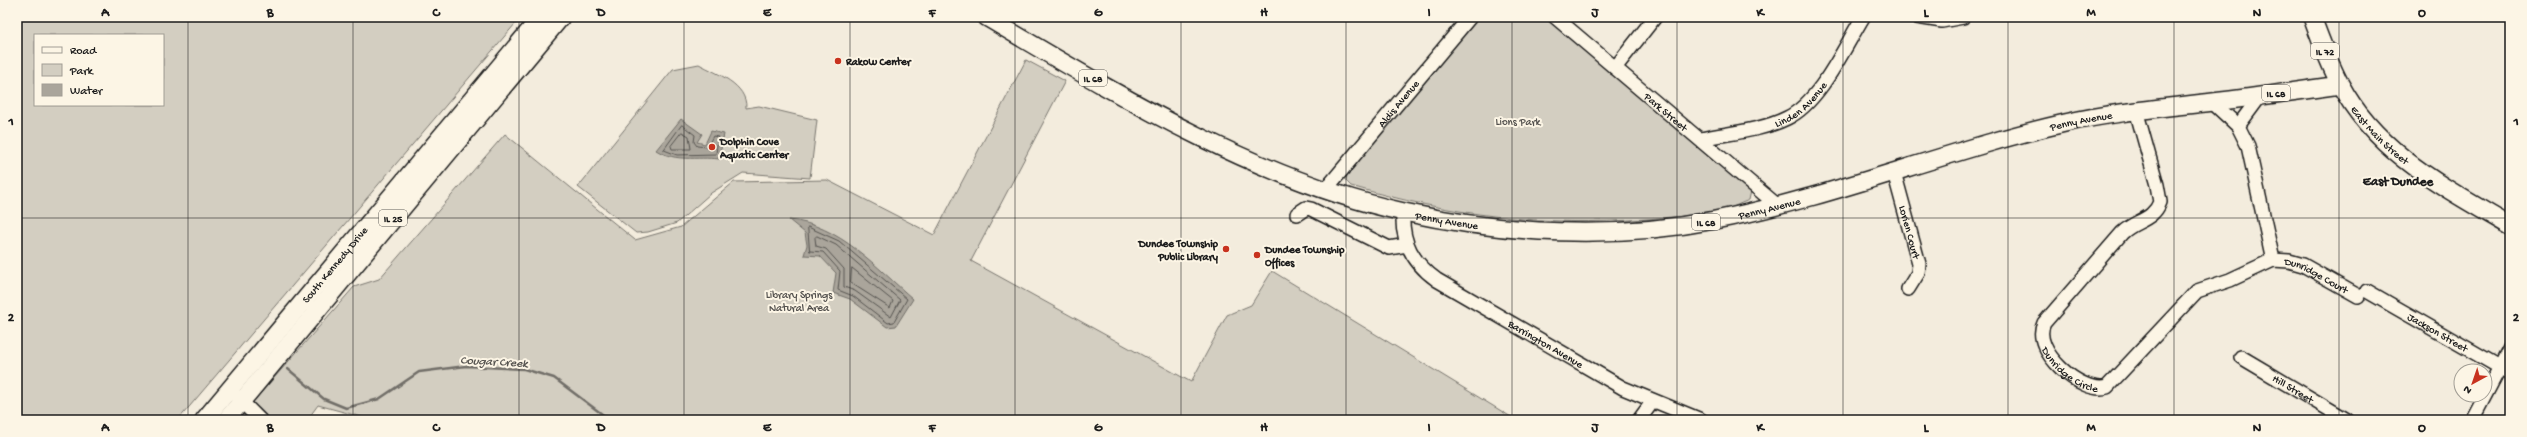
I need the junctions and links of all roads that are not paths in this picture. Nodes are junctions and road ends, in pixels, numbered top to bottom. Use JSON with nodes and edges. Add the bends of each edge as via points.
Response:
{"nodes":[{"id":1,"x":541,"y":17,"type":"edge"},
{"id":2,"x":562,"y":17,"type":"edge"},
{"id":3,"x":986,"y":17,"type":"edge"},
{"id":4,"x":1470,"y":17,"type":"edge"},
{"id":5,"x":1555,"y":17,"type":"edge"},
{"id":6,"x":1655,"y":17,"type":"edge"},
{"id":7,"x":1863,"y":17,"type":"edge"},
{"id":8,"x":1917,"y":17,"type":"edge"},
{"id":9,"x":1963,"y":17,"type":"edge"},
{"id":10,"x":2312,"y":17,"type":"edge"},
{"id":11,"x":1615,"y":68,"type":"junction"},
{"id":12,"x":2340,"y":85,"type":"junction"},
{"id":13,"x":2261,"y":95,"type":"junction"},
{"id":14,"x":2212,"y":102,"type":"junction"},
{"id":15,"x":2136,"y":110,"type":"junction"},
{"id":16,"x":2238,"y":126,"type":"junction"},
{"id":17,"x":1701,"y":139,"type":"junction"},
{"id":18,"x":1894,"y":172,"type":"junction"},
{"id":19,"x":1326,"y":189,"type":"junction"},
{"id":20,"x":1778,"y":206,"type":"junction"},
{"id":21,"x":1403,"y":212,"type":"junction"},
{"id":22,"x":1297,"y":214,"type":"dead end"},
{"id":23,"x":2510,"y":226,"type":"edge"},
{"id":24,"x":1407,"y":245,"type":"junction"},
{"id":25,"x":2273,"y":260,"type":"junction"},
{"id":26,"x":1908,"y":289,"type":"dead end"},
{"id":27,"x":2362,"y":294,"type":"joint"},
{"id":28,"x":2510,"y":348,"type":"edge"},
{"id":29,"x":2241,"y":357,"type":"dead end"},
{"id":30,"x":2505,"y":370,"type":"edge"},
{"id":31,"x":236,"y":395,"type":"junction"},
{"id":32,"x":1653,"y":401,"type":"junction"},
{"id":33,"x":204,"y":420,"type":"edge"},
{"id":34,"x":226,"y":420,"type":"edge"},
{"id":35,"x":260,"y":420,"type":"edge"},
{"id":36,"x":1639,"y":420,"type":"edge"},
{"id":37,"x":1701,"y":420,"type":"edge"},
{"id":38,"x":2347,"y":420,"type":"edge"},
{"id":39,"x":2472,"y":420,"type":"edge"}],
"edges":[{"from":1,"to":31,"type":"main road","name":"South Kennedy Drive","number":"IL 25"},
{"from":2,"to":31,"type":"main road","name":"South Kennedy Drive","number":"IL 25"},
{"from":3,"to":19,"type":"main road","name":"Penny Avenue","number":"IL 68","via":[[1200,137],[1256,163]]},
{"from":4,"to":19,"type":"street","name":"Aldis Avenue"},
{"from":5,"to":11,"type":"street","name":"Park Street"},
{"from":6,"to":11,"type":"street"},
{"from":7,"to":17,"type":"street","name":"Linden Avenue","via":[[1819,88],[1796,113],[1771,124]]},
{"from":8,"to":9,"type":"street","via":[[1942,21]]},
{"from":10,"to":12,"type":"main road","number":"IL 72"},
{"from":11,"to":17,"type":"street","name":"Park Street"},
{"from":12,"to":13,"type":"main road","name":"Penny Avenue","number":"IL 68"},
{"from":12,"to":23,"type":"main road","name":"East Main Street","number":"IL 72","via":[[2372,129],[2408,163]]},
{"from":13,"to":14,"type":"main road","name":"Penny Avenue","number":"IL 68"},
{"from":13,"to":16,"type":"street"},
{"from":14,"to":15,"type":"main road","name":"Penny Avenue","number":"IL 68"},
{"from":14,"to":16,"type":"street"},
{"from":15,"to":18,"type":"main road","name":"Penny Avenue","number":"IL 68","via":[[2053,126]]},
{"from":15,"to":25,"type":"street","name":"Dunridge Circle","via":[[2160,202],[2150,217],[2131,225],[2122,233],[2044,323],[2043,344],[2056,364],[2087,385],[2107,387],[2198,290],[2227,281]]},
{"from":16,"to":25,"type":"street","via":[[2253,165]]},
{"from":17,"to":20,"type":"street","name":"Park Street"},
{"from":18,"to":20,"type":"main road","name":"Penny Avenue","number":"IL 68"},
{"from":18,"to":26,"type":"street","name":"Lorien Court","via":[[1919,264],[1918,272]]},
{"from":19,"to":21,"type":"main road","name":"Penny Avenue","number":"IL 68"},
{"from":20,"to":21,"type":"main road","name":"Penny Avenue","number":"IL 68","via":[[1684,225],[1591,232],[1504,227]]},
{"from":21,"to":24,"type":"street","name":"Barrington Avenue","via":[[1403,231]]},
{"from":22,"to":24,"type":"street","via":[[1306,208],[1311,209],[1389,248]]},
{"from":24,"to":32,"type":"street","name":"Barrington Avenue","via":[[1416,261],[1437,280],[1613,382]]},
{"from":25,"to":27,"type":"street","name":"Dunridge Court","via":[[2303,265]]},
{"from":27,"to":30,"type":"street","name":"Jackson Street"},
{"from":28,"to":30,"type":"street"},
{"from":29,"to":38,"type":"street","name":"Hill Street"},
{"from":30,"to":39,"type":"street"},
{"from":31,"to":33,"type":"main road","name":"South Kennedy Drive","number":"IL 25"},
{"from":31,"to":34,"type":"main road","name":"South Kennedy Drive","number":"IL 25"},
{"from":31,"to":35,"type":"street"},
{"from":32,"to":36,"type":"street"},
{"from":32,"to":37,"type":"street","name":"Barrington Avenue"}]}
